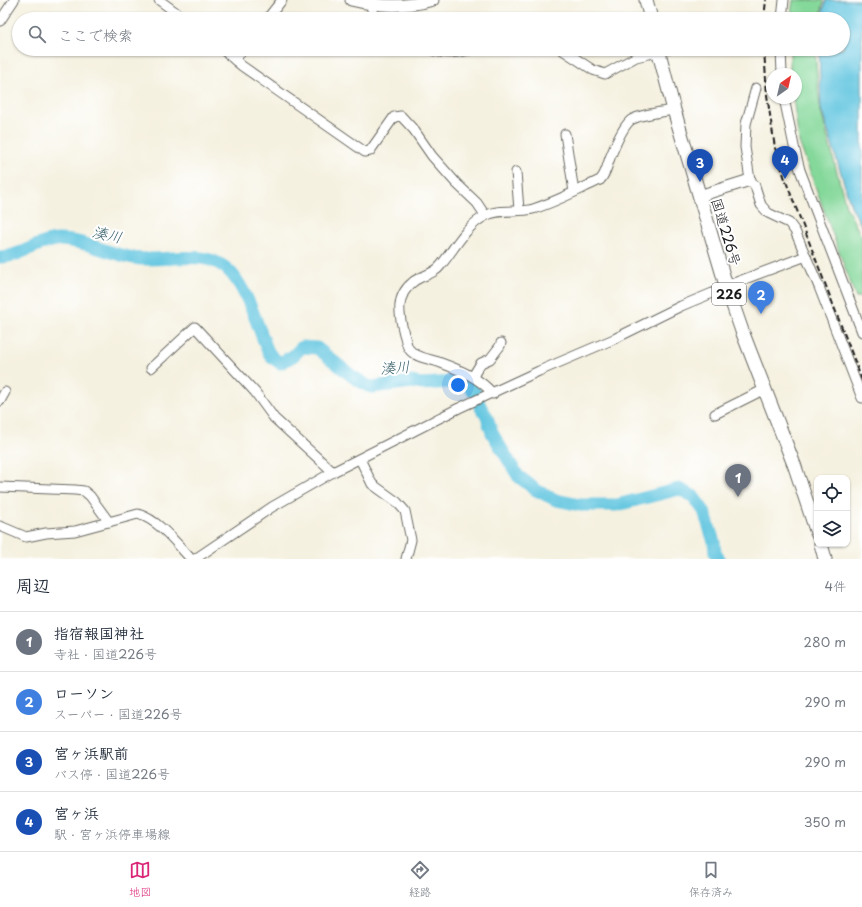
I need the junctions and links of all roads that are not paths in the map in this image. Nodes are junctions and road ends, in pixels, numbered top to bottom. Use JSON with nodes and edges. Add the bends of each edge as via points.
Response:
{"nodes":[{"id":1,"x":14,"y":0,"type":"edge"},
{"id":2,"x":158,"y":0,"type":"edge"},
{"id":3,"x":282,"y":0,"type":"edge"},
{"id":4,"x":351,"y":0,"type":"edge"},
{"id":5,"x":432,"y":0,"type":"edge"},
{"id":6,"x":646,"y":0,"type":"edge"},
{"id":7,"x":784,"y":0,"type":"edge"},
{"id":8,"x":371,"y":4,"type":"junction"},
{"id":9,"x":175,"y":12,"type":"edge"},
{"id":10,"x":273,"y":12,"type":"edge"},
{"id":11,"x":372,"y":12,"type":"edge"},
{"id":12,"x":649,"y":12,"type":"edge"},
{"id":13,"x":783,"y":12,"type":"edge"},
{"id":14,"x":0,"y":21,"type":"edge"},
{"id":15,"x":230,"y":56,"type":"edge"},
{"id":16,"x":238,"y":56,"type":"edge"},
{"id":17,"x":572,"y":56,"type":"edge"},
{"id":18,"x":640,"y":56,"type":"edge"},
{"id":19,"x":663,"y":56,"type":"edge"},
{"id":20,"x":781,"y":56,"type":"edge"},
{"id":21,"x":235,"y":60,"type":"junction"},
{"id":22,"x":782,"y":68,"type":"edge"},
{"id":23,"x":756,"y":88,"type":"dead end"},
{"id":24,"x":785,"y":104,"type":"edge"},
{"id":25,"x":674,"y":110,"type":"junction"},
{"id":26,"x":565,"y":134,"type":"dead end"},
{"id":27,"x":516,"y":172,"type":"dead end"},
{"id":28,"x":750,"y":180,"type":"junction"},
{"id":29,"x":574,"y":192,"type":"junction"},
{"id":30,"x":699,"y":196,"type":"junction"},
{"id":31,"x":519,"y":210,"type":"junction"},
{"id":32,"x":485,"y":215,"type":"junction"},
{"id":33,"x":806,"y":256,"type":"junction"},
{"id":34,"x":727,"y":287,"type":"junction"},
{"id":35,"x":862,"y":332,"type":"edge"},
{"id":36,"x":501,"y":343,"type":"dead end"},
{"id":37,"x":151,"y":368,"type":"dead end"},
{"id":38,"x":473,"y":376,"type":"junction"},
{"id":39,"x":765,"y":389,"type":"junction"},
{"id":40,"x":5,"y":392,"type":"dead end"},
{"id":41,"x":490,"y":395,"type":"junction"},
{"id":42,"x":862,"y":398,"type":"edge"},
{"id":43,"x":0,"y":401,"type":"edge"},
{"id":44,"x":715,"y":414,"type":"dead end"},
{"id":45,"x":360,"y":459,"type":"junction"},
{"id":46,"x":333,"y":472,"type":"junction"},
{"id":47,"x":0,"y":487,"type":"edge"},
{"id":48,"x":109,"y":522,"type":"junction"},
{"id":49,"x":814,"y":524,"type":"edge"},
{"id":50,"x":0,"y":526,"type":"edge"},
{"id":51,"x":821,"y":547,"type":"edge"},
{"id":52,"x":191,"y":559,"type":"edge"},
{"id":53,"x":194,"y":559,"type":"edge"},
{"id":54,"x":406,"y":559,"type":"edge"},
{"id":55,"x":825,"y":559,"type":"edge"}],
"edges":[{"from":1,"to":14,"type":"street"},
{"from":2,"to":9,"type":"street"},
{"from":3,"to":10,"type":"street"},
{"from":4,"to":8,"type":"main road"},
{"from":5,"to":8,"type":"main road","via":[[393,6]]},
{"from":6,"to":12,"type":"highway"},
{"from":7,"to":13,"type":"street"},
{"from":8,"to":11,"type":"street"},
{"from":15,"to":21,"type":"street"},
{"from":16,"to":21,"type":"street"},
{"from":17,"to":18,"type":"street","via":[[598,73],[605,74]]},
{"from":19,"to":25,"type":"highway","name":"国道226号","number":"226"},
{"from":20,"to":22,"type":"street"},
{"from":21,"to":32,"type":"street","via":[[365,152],[372,148],[394,117],[401,116],[432,156],[477,203]]},
{"from":23,"to":28,"type":"street","via":[[746,124],[745,147]]},
{"from":24,"to":35,"type":"street","via":[[800,170]]},
{"from":25,"to":29,"type":"street","via":[[631,120],[616,143],[603,178]]},
{"from":25,"to":30,"type":"highway","name":"国道226号","number":"226"},
{"from":26,"to":29,"type":"street"},
{"from":27,"to":31,"type":"street"},
{"from":28,"to":30,"type":"main road"},
{"from":28,"to":33,"type":"street","via":[[755,186],[760,205],[768,213],[789,223]]},
{"from":29,"to":31,"type":"street","via":[[531,209]]},
{"from":30,"to":34,"type":"highway","name":"国道226号","number":"226"},
{"from":31,"to":32,"type":"street"},
{"from":32,"to":38,"type":"street","via":[[468,229],[440,267],[414,280],[401,298],[399,310],[408,348],[414,354]]},
{"from":33,"to":34,"type":"street"},
{"from":33,"to":42,"type":"street"},
{"from":34,"to":39,"type":"highway","name":"国道226号","number":"226"},
{"from":34,"to":41,"type":"street"},
{"from":36,"to":38,"type":"street","via":[[490,359],[481,363]]},
{"from":37,"to":46,"type":"street","via":[[195,327],[255,392],[274,418]]},
{"from":38,"to":41,"type":"street","via":[[486,385]]},
{"from":39,"to":44,"type":"street"},
{"from":39,"to":49,"type":"highway","name":"国道226号","number":"226"},
{"from":40,"to":43,"type":"street"},
{"from":41,"to":45,"type":"street"},
{"from":45,"to":46,"type":"street"},
{"from":45,"to":54,"type":"street","via":[[372,484],[405,511],[411,540]]},
{"from":46,"to":53,"type":"street","via":[[272,507]]},
{"from":47,"to":48,"type":"street","via":[[84,491]]},
{"from":48,"to":50,"type":"street","via":[[75,531],[46,533],[26,538]]},
{"from":48,"to":52,"type":"street","via":[[138,514],[144,516],[155,522]]},
{"from":51,"to":55,"type":"highway"}]}
